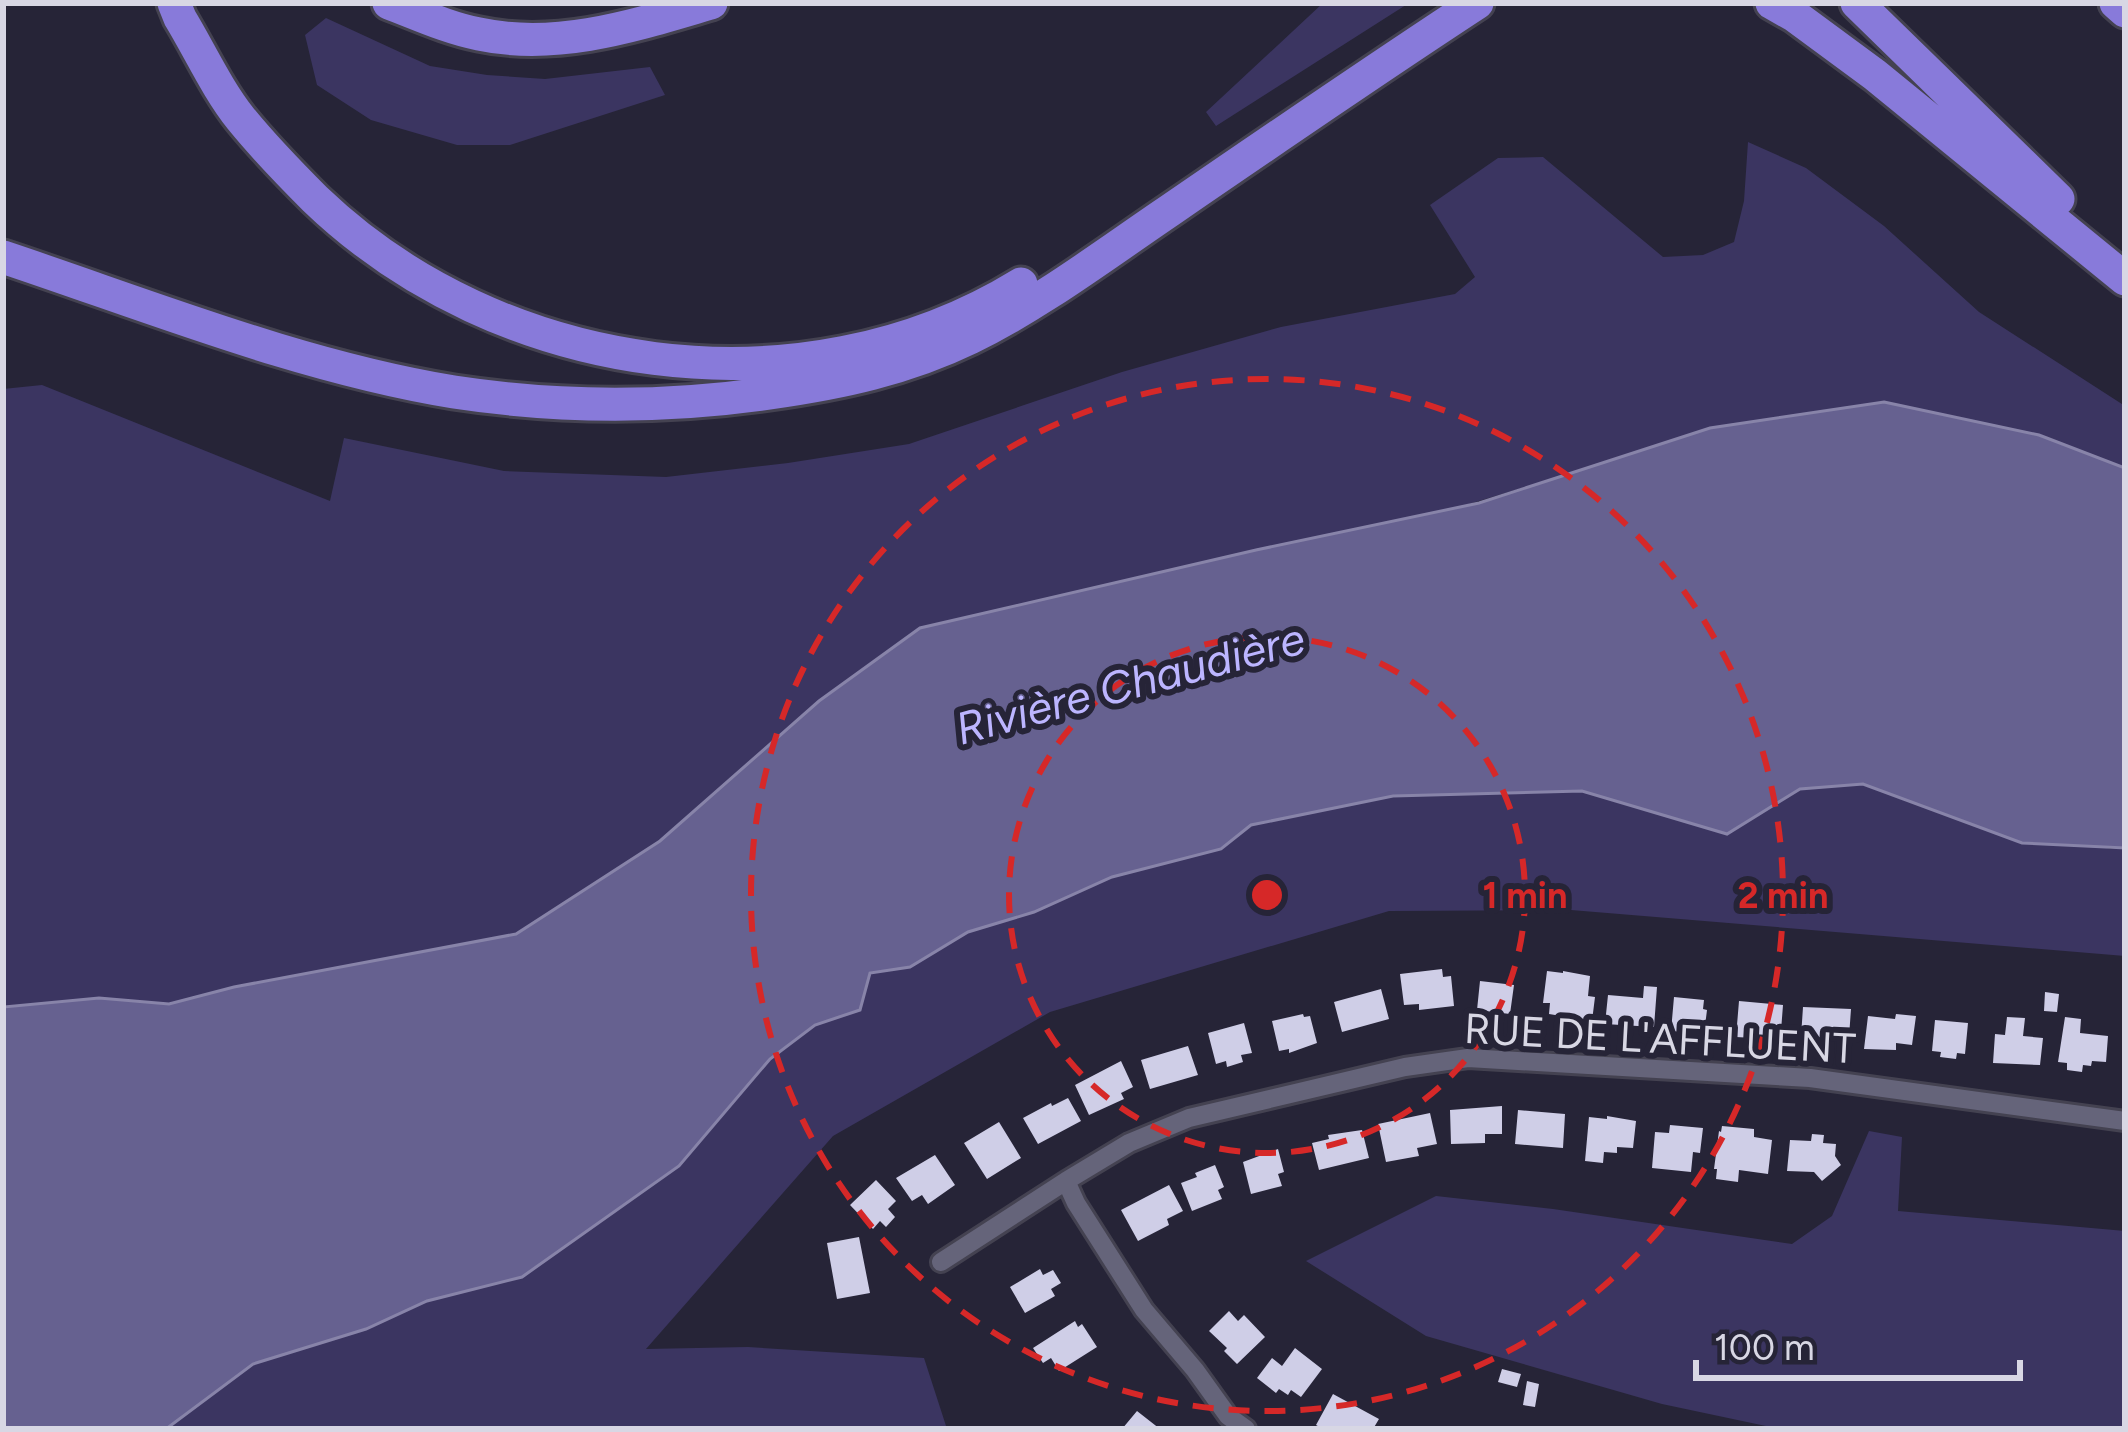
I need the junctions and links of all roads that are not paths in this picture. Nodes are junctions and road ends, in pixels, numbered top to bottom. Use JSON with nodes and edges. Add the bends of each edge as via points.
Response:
{"nodes":[{"id":1,"x":389,"y":3,"type":"edge"},
{"id":2,"x":711,"y":3,"type":"edge"},
{"id":3,"x":1477,"y":3,"type":"edge"},
{"id":4,"x":1772,"y":3,"type":"edge"},
{"id":5,"x":1857,"y":3,"type":"edge"},
{"id":6,"x":2116,"y":3,"type":"edge"},
{"id":7,"x":177,"y":10,"type":"edge"},
{"id":8,"x":2125,"y":11,"type":"edge"},
{"id":9,"x":1417,"y":42,"type":"junction"},
{"id":10,"x":3,"y":257,"type":"edge"},
{"id":11,"x":2125,"y":265,"type":"edge"},
{"id":12,"x":2125,"y":279,"type":"edge"},
{"id":13,"x":2125,"y":1121,"type":"edge"},
{"id":14,"x":1066,"y":1181,"type":"junction"},
{"id":15,"x":940,"y":1262,"type":"dead end"},
{"id":16,"x":1223,"y":1422,"type":"edge"},
{"id":17,"x":1246,"y":1429,"type":"edge"}],
"edges":[{"from":1,"to":2,"type":"highway","via":[[478,34],[526,40],[631,27]]},
{"from":3,"to":9,"type":"highway"},
{"from":4,"to":12,"type":"highway","via":[[1875,75]]},
{"from":5,"to":11,"type":"highway"},
{"from":6,"to":8,"type":"highway"},
{"from":7,"to":9,"type":"highway","via":[[240,117],[317,200],[390,259],[516,326],[635,358],[712,363],[846,351],[958,317]]},
{"from":9,"to":10,"type":"highway","via":[[1028,307],[970,338],[846,382],[656,404],[453,392],[312,359]]},
{"from":13,"to":14,"type":"street","name":"RUE DE L'AFFLUENT","via":[[1810,1078],[1468,1058],[1189,1118]]},
{"from":14,"to":15,"type":"street","name":"RUE DE L'AFFLUENT"},
{"from":14,"to":16,"type":"street"},
{"from":16,"to":17,"type":"street"}]}
